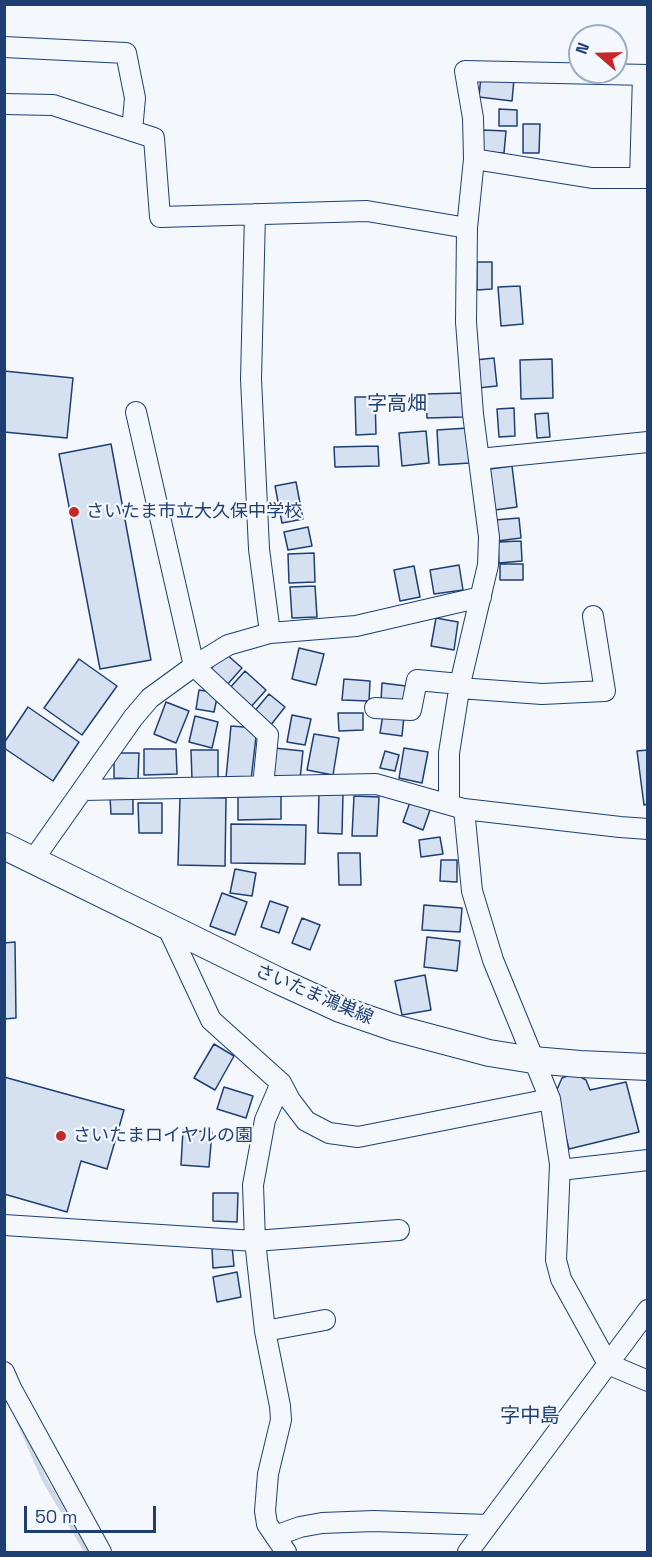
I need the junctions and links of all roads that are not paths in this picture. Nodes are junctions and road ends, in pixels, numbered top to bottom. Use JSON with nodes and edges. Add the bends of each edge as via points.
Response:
{"nodes":[{"id":1,"x":4,"y":47,"type":"edge"},
{"id":2,"x":645,"y":75,"type":"edge"},
{"id":3,"x":4,"y":104,"type":"edge"},
{"id":4,"x":132,"y":131,"type":"junction"},
{"id":5,"x":474,"y":159,"type":"junction"},
{"id":6,"x":644,"y":178,"type":"edge"},
{"id":7,"x":255,"y":214,"type":"junction"},
{"id":8,"x":467,"y":228,"type":"junction"},
{"id":9,"x":136,"y":412,"type":"dead end"},
{"id":10,"x":648,"y":442,"type":"edge"},
{"id":11,"x":479,"y":459,"type":"junction"},
{"id":12,"x":481,"y":597,"type":"junction"},
{"id":13,"x":593,"y":616,"type":"dead end"},
{"id":14,"x":270,"y":633,"type":"junction"},
{"id":15,"x":194,"y":666,"type":"junction"},
{"id":16,"x":460,"y":686,"type":"junction"},
{"id":17,"x":375,"y":708,"type":"dead end"},
{"id":18,"x":263,"y":786,"type":"junction"},
{"id":19,"x":82,"y":790,"type":"junction"},
{"id":20,"x":456,"y":806,"type":"junction"},
{"id":21,"x":648,"y":829,"type":"edge"},
{"id":22,"x":4,"y":846,"type":"edge"},
{"id":23,"x":33,"y":860,"type":"junction"},
{"id":24,"x":167,"y":926,"type":"junction"},
{"id":25,"x":533,"y":1060,"type":"junction"},
{"id":26,"x":648,"y":1067,"type":"edge"},
{"id":27,"x":281,"y":1083,"type":"junction"},
{"id":28,"x":550,"y":1100,"type":"junction"},
{"id":29,"x":648,"y":1160,"type":"edge"},
{"id":30,"x":560,"y":1170,"type":"junction"},
{"id":31,"x":4,"y":1225,"type":"edge"},
{"id":32,"x":399,"y":1230,"type":"dead end"},
{"id":33,"x":255,"y":1241,"type":"junction"},
{"id":34,"x":648,"y":1310,"type":"edge"},
{"id":35,"x":325,"y":1320,"type":"dead end"},
{"id":36,"x":265,"y":1332,"type":"junction"},
{"id":37,"x":608,"y":1364,"type":"junction"},
{"id":38,"x":4,"y":1372,"type":"edge"},
{"id":39,"x":648,"y":1381,"type":"edge"},
{"id":40,"x":488,"y":1525,"type":"junction"},
{"id":41,"x":280,"y":1544,"type":"edge"},
{"id":42,"x":101,"y":1552,"type":"edge"},
{"id":43,"x":468,"y":1552,"type":"edge"}],
"edges":[{"from":1,"to":4,"type":"street","via":[[126,53],[135,98]]},
{"from":2,"to":5,"type":"street","via":[[465,71],[473,118]]},
{"from":2,"to":6,"type":"street"},
{"from":3,"to":4,"type":"street","via":[[52,105]]},
{"from":4,"to":7,"type":"street","via":[[154,138],[160,217]]},
{"from":5,"to":6,"type":"street","via":[[592,178]]},
{"from":5,"to":8,"type":"street"},
{"from":7,"to":8,"type":"street","via":[[367,211]]},
{"from":7,"to":14,"type":"street","via":[[251,379],[259,549]]},
{"from":8,"to":11,"type":"street","via":[[466,322]]},
{"from":9,"to":15,"type":"street"},
{"from":10,"to":11,"type":"street"},
{"from":11,"to":12,"type":"street","via":[[489,537]]},
{"from":12,"to":14,"type":"street","via":[[356,626]]},
{"from":12,"to":16,"type":"street"},
{"from":13,"to":16,"type":"street","via":[[605,691],[542,694]]},
{"from":14,"to":15,"type":"street","via":[[228,645]]},
{"from":15,"to":18,"type":"street","via":[[268,735]]},
{"from":15,"to":19,"type":"street","via":[[144,705]]},
{"from":16,"to":17,"type":"street","via":[[417,680],[411,710]]},
{"from":16,"to":20,"type":"street","via":[[449,753]]},
{"from":18,"to":19,"type":"street"},
{"from":18,"to":20,"type":"street","via":[[376,784]]},
{"from":19,"to":23,"type":"street"},
{"from":20,"to":21,"type":"street"},
{"from":20,"to":25,"type":"street","via":[[472,891],[493,960]]},
{"from":22,"to":23,"type":"main road","name":"さいたま鴻巣線"},
{"from":23,"to":24,"type":"main road","name":"さいたま鴻巣線"},
{"from":24,"to":25,"type":"main road","name":"さいたま鴻巣線","via":[[340,1009],[443,1042]]},
{"from":24,"to":27,"type":"street","via":[[211,1020]]},
{"from":25,"to":26,"type":"main road","name":"さいたま鴻巣線"},
{"from":25,"to":28,"type":"street"},
{"from":27,"to":28,"type":"street","via":[[306,1121],[329,1133],[358,1137]]},
{"from":27,"to":33,"type":"street","via":[[265,1120],[256,1163]]},
{"from":28,"to":30,"type":"street"},
{"from":29,"to":30,"type":"street"},
{"from":30,"to":37,"type":"street","via":[[556,1260],[561,1279]]},
{"from":31,"to":33,"type":"street"},
{"from":32,"to":33,"type":"street"},
{"from":33,"to":36,"type":"street"},
{"from":34,"to":37,"type":"street"},
{"from":35,"to":36,"type":"street"},
{"from":36,"to":41,"type":"street","via":[[280,1413],[265,1494],[267,1524]]},
{"from":37,"to":39,"type":"street"},
{"from":37,"to":40,"type":"street"},
{"from":38,"to":42,"type":"street"},
{"from":40,"to":41,"type":"street","via":[[333,1523],[300,1527]]},
{"from":40,"to":43,"type":"street"}]}
